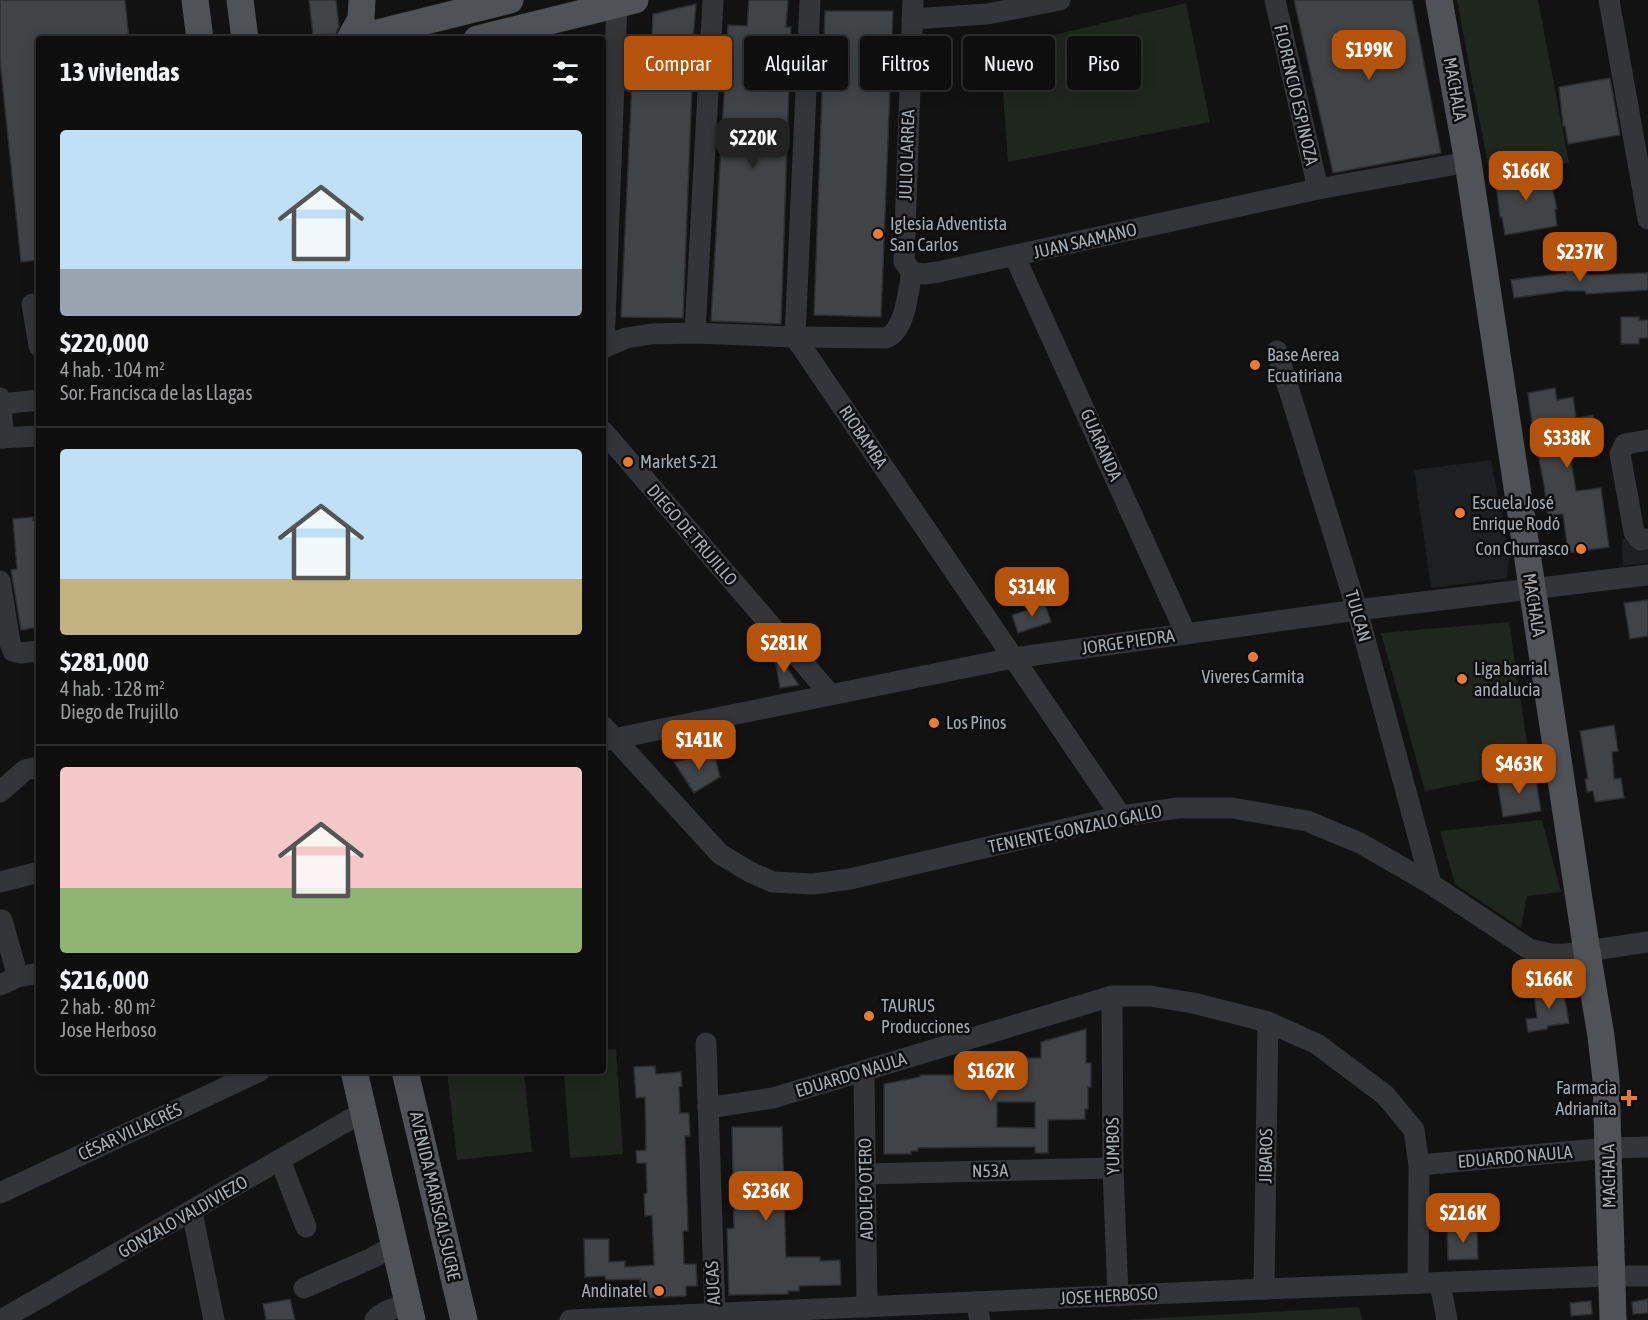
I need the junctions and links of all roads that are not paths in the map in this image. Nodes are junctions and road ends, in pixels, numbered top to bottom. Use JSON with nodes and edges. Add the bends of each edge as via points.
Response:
{"nodes":[{"id":1,"x":195,"y":0,"type":"edge"},
{"id":2,"x":240,"y":0,"type":"edge"},
{"id":3,"x":511,"y":0,"type":"edge"},
{"id":4,"x":713,"y":0,"type":"edge"},
{"id":5,"x":810,"y":0,"type":"edge"},
{"id":6,"x":1060,"y":0,"type":"edge"},
{"id":7,"x":1275,"y":0,"type":"edge"},
{"id":8,"x":1439,"y":0,"type":"edge"},
{"id":9,"x":1609,"y":0,"type":"edge"},
{"id":10,"x":626,"y":2,"type":"edge"},
{"id":11,"x":912,"y":9,"type":"edge"},
{"id":12,"x":362,"y":26,"type":"edge"},
{"id":13,"x":511,"y":34,"type":"edge"},
{"id":14,"x":200,"y":36,"type":"edge"},
{"id":15,"x":245,"y":36,"type":"edge"},
{"id":16,"x":1468,"y":162,"type":"junction"},
{"id":17,"x":1318,"y":189,"type":"junction"},
{"id":18,"x":1648,"y":219,"type":"edge"},
{"id":19,"x":1015,"y":257,"type":"junction"},
{"id":20,"x":912,"y":272,"type":"junction"},
{"id":21,"x":32,"y":304,"type":"dead end"},
{"id":22,"x":606,"y":317,"type":"edge"},
{"id":23,"x":36,"y":328,"type":"edge"},
{"id":24,"x":695,"y":333,"type":"junction"},
{"id":25,"x":795,"y":337,"type":"junction"},
{"id":26,"x":606,"y":347,"type":"edge"},
{"id":27,"x":1277,"y":351,"type":"dead end"},
{"id":28,"x":0,"y":398,"type":"edge"},
{"id":29,"x":36,"y":399,"type":"edge"},
{"id":30,"x":1,"y":404,"type":"edge"},
{"id":31,"x":606,"y":434,"type":"edge"},
{"id":32,"x":36,"y":436,"type":"edge"},
{"id":33,"x":2,"y":438,"type":"edge"},
{"id":34,"x":1648,"y":440,"type":"edge"},
{"id":35,"x":1648,"y":539,"type":"edge"},
{"id":36,"x":1648,"y":575,"type":"edge"},
{"id":37,"x":0,"y":581,"type":"edge"},
{"id":38,"x":1532,"y":589,"type":"junction"},
{"id":39,"x":1357,"y":610,"type":"junction"},
{"id":40,"x":1186,"y":634,"type":"junction"},
{"id":41,"x":36,"y":651,"type":"edge"},
{"id":42,"x":1013,"y":658,"type":"junction"},
{"id":43,"x":830,"y":694,"type":"junction"},
{"id":44,"x":607,"y":735,"type":"edge"},
{"id":45,"x":36,"y":768,"type":"edge"},
{"id":46,"x":0,"y":792,"type":"edge"},
{"id":47,"x":1121,"y":816,"type":"junction"},
{"id":48,"x":36,"y":874,"type":"edge"},
{"id":49,"x":0,"y":882,"type":"edge"},
{"id":50,"x":1431,"y":884,"type":"junction"},
{"id":51,"x":2,"y":920,"type":"dead end"},
{"id":52,"x":1648,"y":942,"type":"edge"},
{"id":53,"x":1587,"y":952,"type":"junction"},
{"id":54,"x":36,"y":974,"type":"edge"},
{"id":55,"x":9,"y":981,"type":"edge"},
{"id":56,"x":1112,"y":996,"type":"junction"},
{"id":57,"x":1268,"y":1022,"type":"junction"},
{"id":58,"x":706,"y":1043,"type":"dead end"},
{"id":59,"x":864,"y":1071,"type":"junction"},
{"id":60,"x":254,"y":1074,"type":"edge"},
{"id":61,"x":355,"y":1074,"type":"edge"},
{"id":62,"x":406,"y":1074,"type":"edge"},
{"id":63,"x":708,"y":1108,"type":"junction"},
{"id":64,"x":363,"y":1112,"type":"junction"},
{"id":65,"x":1648,"y":1147,"type":"edge"},
{"id":66,"x":1609,"y":1148,"type":"junction"},
{"id":67,"x":280,"y":1160,"type":"junction"},
{"id":68,"x":1419,"y":1165,"type":"junction"},
{"id":69,"x":1113,"y":1168,"type":"junction"},
{"id":70,"x":866,"y":1174,"type":"junction"},
{"id":71,"x":0,"y":1193,"type":"edge"},
{"id":72,"x":192,"y":1212,"type":"junction"},
{"id":73,"x":306,"y":1227,"type":"dead end"},
{"id":74,"x":395,"y":1245,"type":"junction"},
{"id":75,"x":1611,"y":1276,"type":"junction"},
{"id":76,"x":1648,"y":1276,"type":"edge"},
{"id":77,"x":1418,"y":1283,"type":"junction"},
{"id":78,"x":1440,"y":1283,"type":"junction"},
{"id":79,"x":304,"y":1288,"type":"dead end"},
{"id":80,"x":1264,"y":1289,"type":"junction"},
{"id":81,"x":1118,"y":1296,"type":"junction"},
{"id":82,"x":867,"y":1307,"type":"junction"},
{"id":83,"x":978,"y":1311,"type":"edge"},
{"id":84,"x":410,"y":1312,"type":"edge"},
{"id":85,"x":715,"y":1314,"type":"junction"},
{"id":86,"x":833,"y":1314,"type":"edge"},
{"id":87,"x":652,"y":1318,"type":"edge"},
{"id":88,"x":1,"y":1320,"type":"edge"},
{"id":89,"x":214,"y":1320,"type":"edge"},
{"id":90,"x":375,"y":1320,"type":"edge"},
{"id":91,"x":464,"y":1320,"type":"edge"},
{"id":92,"x":570,"y":1320,"type":"edge"},
{"id":93,"x":1447,"y":1320,"type":"edge"},
{"id":94,"x":1613,"y":1320,"type":"edge"}],
"edges":[{"from":1,"to":14,"type":"main road"},
{"from":2,"to":15,"type":"main road"},
{"from":3,"to":12,"type":"main road"},
{"from":3,"to":13,"type":"street"},
{"from":4,"to":24,"type":"street"},
{"from":5,"to":25,"type":"street"},
{"from":6,"to":11,"type":"street","via":[[987,14]]},
{"from":7,"to":17,"type":"street","name":"FLORENCIO ESPINOZA"},
{"from":8,"to":16,"type":"main road","name":"MACHALA"},
{"from":9,"to":18,"type":"street"},
{"from":10,"to":13,"type":"main road"},
{"from":10,"to":22,"type":"street"},
{"from":11,"to":20,"type":"street","name":"JULIO LARREA","via":[[904,262]]},
{"from":16,"to":17,"type":"street","name":"JUAN SAAMANO"},
{"from":16,"to":38,"type":"main road","name":"MACHALA"},
{"from":17,"to":19,"type":"street","name":"JUAN SAAMANO"},
{"from":19,"to":20,"type":"street","name":"JUAN SAAMANO","via":[[939,272]]},
{"from":19,"to":40,"type":"street","name":"GUARANDA"},
{"from":20,"to":25,"type":"street","via":[[900,325],[892,335],[880,339]]},
{"from":21,"to":23,"type":"street"},
{"from":24,"to":25,"type":"street"},
{"from":24,"to":26,"type":"street","via":[[651,334],[626,338]]},
{"from":25,"to":42,"type":"street","name":"RIOBAMBA"},
{"from":27,"to":39,"type":"street","name":"TULCAN"},
{"from":28,"to":30,"type":"street"},
{"from":29,"to":30,"type":"street"},
{"from":30,"to":33,"type":"street"},
{"from":31,"to":43,"type":"street","name":"DIEGO DE TRUJILLO"},
{"from":32,"to":33,"type":"street"},
{"from":34,"to":35,"type":"street","via":[[1625,444],[1620,454],[1634,532],[1641,540]]},
{"from":36,"to":38,"type":"street","name":"JORGE PIEDRA"},
{"from":37,"to":41,"type":"street","via":[[14,651]]},
{"from":38,"to":39,"type":"street","name":"JORGE PIEDRA"},
{"from":38,"to":53,"type":"main road","name":"MACHALA"},
{"from":39,"to":40,"type":"street","name":"JORGE PIEDRA"},
{"from":39,"to":50,"type":"street","name":"TULCAN"},
{"from":40,"to":42,"type":"street","name":"JORGE PIEDRA"},
{"from":42,"to":43,"type":"street","name":"JORGE PIEDRA"},
{"from":42,"to":47,"type":"street","name":"RIOBAMBA"},
{"from":43,"to":44,"type":"street","name":"JORGE PIEDRA"},
{"from":44,"to":47,"type":"street","name":"TENIENTE GONZALO GALLO","via":[[720,854],[773,882],[813,884],[850,879]]},
{"from":45,"to":46,"type":"street","via":[[25,771]]},
{"from":47,"to":50,"type":"street","name":"TENIENTE GONZALO GALLO","via":[[1178,808],[1232,808],[1307,821],[1360,843]]},
{"from":48,"to":49,"type":"street"},
{"from":50,"to":53,"type":"street","name":"TENIENTE GONZALO GALLO","via":[[1529,949],[1550,954]]},
{"from":51,"to":55,"type":"street"},
{"from":52,"to":53,"type":"street","name":"TENIENTE GONZALO GALLO"},
{"from":53,"to":66,"type":"main road","name":"MACHALA","via":[[1606,1080]]},
{"from":54,"to":55,"type":"street"},
{"from":56,"to":57,"type":"street","name":"EDUARDO NAULA","via":[[1193,1002]]},
{"from":56,"to":59,"type":"street","name":"EDUARDO NAULA"},
{"from":56,"to":69,"type":"street","name":"YUMBOS"},
{"from":57,"to":68,"type":"street","name":"EDUARDO NAULA","via":[[1317,1044],[1385,1095],[1414,1130]]},
{"from":57,"to":80,"type":"street","name":"JIBAROS"},
{"from":58,"to":63,"type":"street","name":"AUCAS"},
{"from":59,"to":63,"type":"street","name":"EDUARDO NAULA","via":[[773,1098]]},
{"from":59,"to":70,"type":"street","name":"ADOLFO OTERO"},
{"from":60,"to":71,"type":"street","name":"CÉSAR VILLACRÉS"},
{"from":61,"to":64,"type":"main road"},
{"from":62,"to":91,"type":"main road","name":"AVENIDA MARISCAL SUCRE"},
{"from":63,"to":85,"type":"street","name":"AUCAS"},
{"from":64,"to":67,"type":"street","name":"GONZALO VALDIVIEZO"},
{"from":64,"to":74,"type":"main road"},
{"from":65,"to":66,"type":"street","name":"EDUARDO NAULA"},
{"from":66,"to":68,"type":"street","name":"EDUARDO NAULA"},
{"from":66,"to":75,"type":"main road","name":"MACHALA"},
{"from":67,"to":72,"type":"street","name":"GONZALO VALDIVIEZO"},
{"from":67,"to":73,"type":"street"},
{"from":68,"to":77,"type":"street","name":"EDUARDO NAULA"},
{"from":69,"to":70,"type":"street","name":"N53A"},
{"from":69,"to":81,"type":"street","name":"YUMBOS"},
{"from":70,"to":82,"type":"street","name":"ADOLFO OTERO"},
{"from":72,"to":88,"type":"street","name":"GONZALO VALDIVIEZO"},
{"from":72,"to":89,"type":"street"},
{"from":74,"to":79,"type":"street"},
{"from":74,"to":84,"type":"main road"},
{"from":75,"to":76,"type":"street","name":"JOSE HERBOSO"},
{"from":75,"to":78,"type":"street","name":"JOSE HERBOSO"},
{"from":75,"to":94,"type":"main road","name":"MACHALA"},
{"from":77,"to":78,"type":"street","name":"JOSE HERBOSO"},
{"from":77,"to":80,"type":"street","name":"JOSE HERBOSO"},
{"from":78,"to":93,"type":"street"},
{"from":80,"to":81,"type":"street","name":"JOSE HERBOSO"},
{"from":81,"to":83,"type":"street","name":"JOSE HERBOSO"},
{"from":82,"to":83,"type":"street","name":"JOSE HERBOSO"},
{"from":82,"to":86,"type":"street","name":"JOSE HERBOSO"},
{"from":84,"to":90,"type":"street","via":[[382,1312]]},
{"from":85,"to":86,"type":"street","name":"JOSE HERBOSO"},
{"from":85,"to":87,"type":"street","name":"JOSE HERBOSO"},
{"from":87,"to":92,"type":"street","name":"JOSE HERBOSO"}]}
